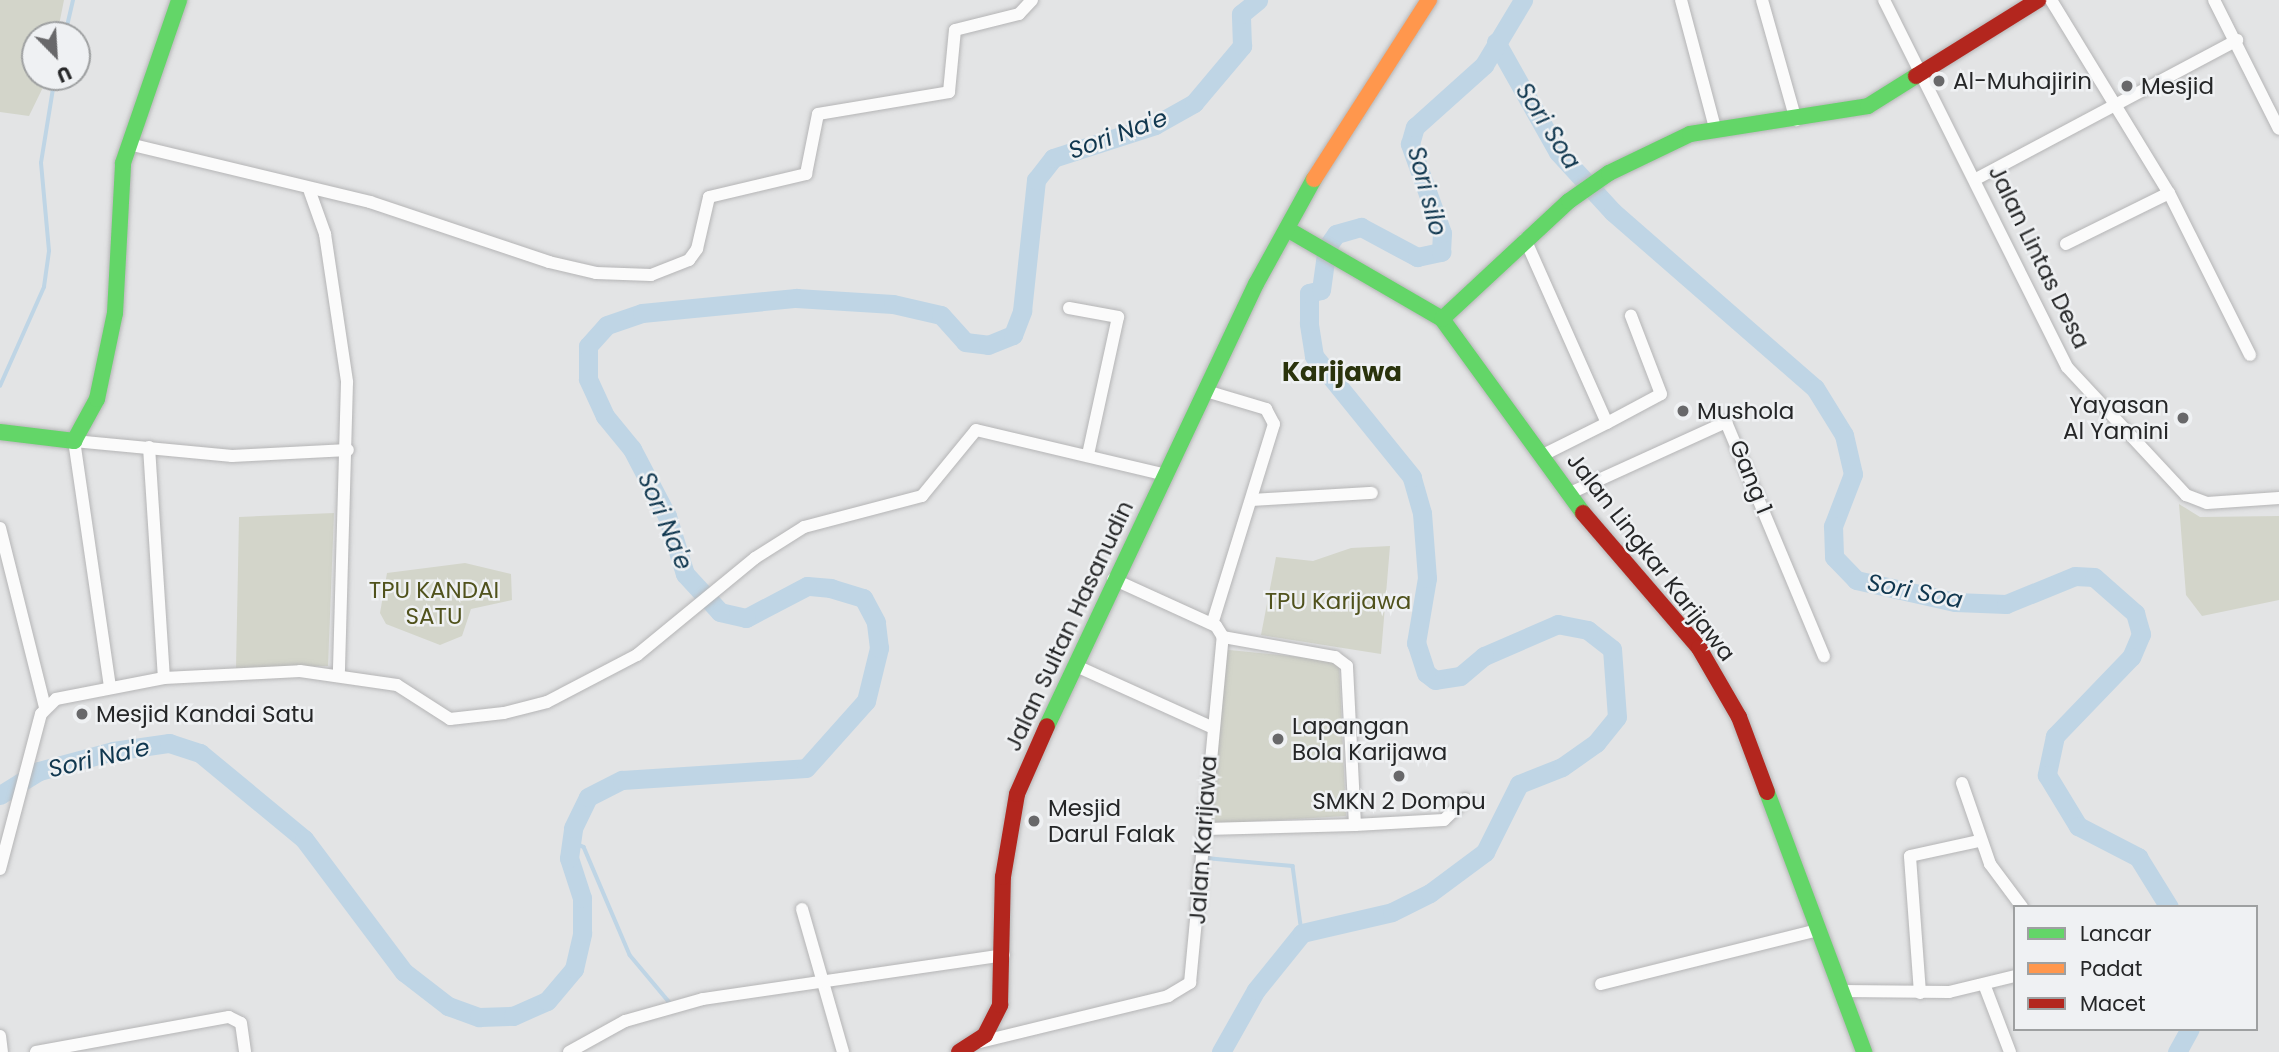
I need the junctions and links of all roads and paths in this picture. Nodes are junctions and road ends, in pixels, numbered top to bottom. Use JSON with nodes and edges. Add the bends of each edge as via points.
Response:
{"nodes":[{"id":1,"x":179,"y":0,"type":"edge"},
{"id":2,"x":1032,"y":0,"type":"edge"},
{"id":3,"x":1429,"y":0,"type":"edge"},
{"id":4,"x":1681,"y":0,"type":"edge"},
{"id":5,"x":1762,"y":0,"type":"edge"},
{"id":6,"x":1884,"y":0,"type":"edge"},
{"id":7,"x":2038,"y":0,"type":"edge"},
{"id":8,"x":2050,"y":0,"type":"edge"},
{"id":9,"x":2214,"y":0,"type":"edge"},
{"id":10,"x":2237,"y":40,"type":"junction"},
{"id":11,"x":1921,"y":79,"type":"junction"},
{"id":12,"x":2117,"y":106,"type":"junction"},
{"id":13,"x":1796,"y":120,"type":"junction"},
{"id":14,"x":1715,"y":128,"type":"junction"},
{"id":15,"x":2279,"y":129,"type":"edge"},
{"id":16,"x":129,"y":144,"type":"junction"},
{"id":17,"x":1976,"y":179,"type":"junction"},
{"id":18,"x":310,"y":192,"type":"junction"},
{"id":19,"x":2169,"y":193,"type":"junction"},
{"id":20,"x":1287,"y":229,"type":"junction"},
{"id":21,"x":1525,"y":239,"type":"junction"},
{"id":22,"x":2066,"y":244,"type":"dead end"},
{"id":23,"x":1069,"y":308,"type":"dead end"},
{"id":24,"x":1631,"y":316,"type":"dead end"},
{"id":25,"x":1442,"y":318,"type":"junction"},
{"id":26,"x":2250,"y":355,"type":"dead end"},
{"id":27,"x":1206,"y":391,"type":"junction"},
{"id":28,"x":1607,"y":423,"type":"junction"},
{"id":29,"x":0,"y":432,"type":"edge"},
{"id":30,"x":74,"y":441,"type":"junction"},
{"id":31,"x":149,"y":447,"type":"junction"},
{"id":32,"x":348,"y":450,"type":"junction"},
{"id":33,"x":1088,"y":455,"type":"junction"},
{"id":34,"x":1543,"y":455,"type":"junction"},
{"id":35,"x":1166,"y":475,"type":"junction"},
{"id":36,"x":1372,"y":493,"type":"dead end"},
{"id":37,"x":1568,"y":494,"type":"junction"},
{"id":38,"x":2279,"y":498,"type":"edge"},
{"id":39,"x":1253,"y":500,"type":"junction"},
{"id":40,"x":0,"y":528,"type":"edge"},
{"id":41,"x":1112,"y":579,"type":"junction"},
{"id":42,"x":1212,"y":624,"type":"junction"},
{"id":43,"x":1223,"y":637,"type":"junction"},
{"id":44,"x":1825,"y":656,"type":"dead end"},
{"id":45,"x":1074,"y":665,"type":"junction"},
{"id":46,"x":339,"y":675,"type":"junction"},
{"id":47,"x":164,"y":678,"type":"junction"},
{"id":48,"x":110,"y":687,"type":"junction"},
{"id":49,"x":45,"y":707,"type":"junction"},
{"id":50,"x":1211,"y":727,"type":"junction"},
{"id":51,"x":1962,"y":783,"type":"dead end"},
{"id":52,"x":1466,"y":799,"type":"dead end"},
{"id":53,"x":1355,"y":825,"type":"junction"},
{"id":54,"x":1206,"y":829,"type":"junction"},
{"id":55,"x":1979,"y":841,"type":"junction"},
{"id":56,"x":0,"y":869,"type":"edge"},
{"id":57,"x":2021,"y":905,"type":"edge"},
{"id":58,"x":802,"y":909,"type":"dead end"},
{"id":59,"x":1818,"y":930,"type":"junction"},
{"id":60,"x":1004,"y":955,"type":"junction"},
{"id":61,"x":825,"y":976,"type":"junction"},
{"id":62,"x":2013,"y":977,"type":"edge"},
{"id":63,"x":1601,"y":984,"type":"dead end"},
{"id":64,"x":1984,"y":984,"type":"junction"},
{"id":65,"x":1842,"y":991,"type":"junction"},
{"id":66,"x":1920,"y":993,"type":"junction"},
{"id":67,"x":995,"y":1018,"type":"junction"},
{"id":68,"x":0,"y":1036,"type":"edge"},
{"id":69,"x":976,"y":1043,"type":"junction"},
{"id":70,"x":1005,"y":1043,"type":"edge"},
{"id":71,"x":2,"y":1052,"type":"edge"},
{"id":72,"x":37,"y":1052,"type":"edge"},
{"id":73,"x":245,"y":1052,"type":"edge"},
{"id":74,"x":569,"y":1052,"type":"edge"},
{"id":75,"x":843,"y":1052,"type":"edge"},
{"id":76,"x":959,"y":1052,"type":"edge"},
{"id":77,"x":1864,"y":1052,"type":"edge"},
{"id":78,"x":2010,"y":1052,"type":"edge"}],
"edges":[{"from":1,"to":16,"type":"main road"},
{"from":2,"to":18,"type":"street","via":[[1019,13],[955,30],[949,92],[818,114],[806,174],[709,197],[698,249],[682,264],[651,275],[596,273],[549,262],[370,202]]},
{"from":3,"to":20,"type":"main road","name":"Jalan Sultan Hasanudin","via":[[1360,98]]},
{"from":4,"to":14,"type":"street"},
{"from":5,"to":13,"type":"street"},
{"from":6,"to":11,"type":"street","name":"Jalan Lintas Desa"},
{"from":7,"to":11,"type":"main road"},
{"from":8,"to":12,"type":"street"},
{"from":9,"to":10,"type":"street"},
{"from":10,"to":12,"type":"street"},
{"from":10,"to":15,"type":"street"},
{"from":11,"to":13,"type":"main road","via":[[1868,106]]},
{"from":11,"to":17,"type":"street","name":"Jalan Lintas Desa"},
{"from":12,"to":17,"type":"street"},
{"from":12,"to":19,"type":"street"},
{"from":13,"to":14,"type":"main road"},
{"from":14,"to":21,"type":"main road","via":[[1609,173]]},
{"from":16,"to":18,"type":"street"},
{"from":16,"to":30,"type":"main road","via":[[108,356],[97,400]]},
{"from":17,"to":38,"type":"street","name":"Jalan Lintas Desa","via":[[2060,355],[2140,450],[2197,500]]},
{"from":18,"to":32,"type":"street","via":[[326,234],[342,331]]},
{"from":19,"to":22,"type":"street"},
{"from":19,"to":26,"type":"street"},
{"from":20,"to":25,"type":"main road","name":"Jalan Lingkar Karijawa"},
{"from":20,"to":27,"type":"main road","name":"Jalan Sultan Hasanudin"},
{"from":21,"to":25,"type":"main road"},
{"from":21,"to":28,"type":"street"},
{"from":23,"to":33,"type":"street","via":[[1118,317]]},
{"from":24,"to":28,"type":"street","via":[[1661,394]]},
{"from":25,"to":34,"type":"main road","name":"Jalan Lingkar Karijawa"},
{"from":27,"to":35,"type":"main road","name":"Jalan Sultan Hasanudin"},
{"from":27,"to":39,"type":"street","via":[[1272,416]]},
{"from":28,"to":34,"type":"street"},
{"from":29,"to":30,"type":"main road"},
{"from":30,"to":31,"type":"street"},
{"from":30,"to":48,"type":"street"},
{"from":31,"to":32,"type":"street","via":[[232,456]]},
{"from":31,"to":47,"type":"street"},
{"from":32,"to":46,"type":"street"},
{"from":33,"to":35,"type":"street"},
{"from":33,"to":46,"type":"street","via":[[976,430],[922,496],[804,527],[755,558],[669,632],[547,702],[472,718],[439,716],[397,685]]},
{"from":34,"to":37,"type":"main road","name":"Jalan Lingkar Karijawa"},
{"from":35,"to":41,"type":"main road","name":"Jalan Sultan Hasanudin"},
{"from":36,"to":39,"type":"street"},
{"from":37,"to":44,"type":"street","name":"Gang 1","via":[[1726,422]]},
{"from":37,"to":59,"type":"main road","name":"Jalan Lingkar Karijawa","via":[[1683,627],[1721,681],[1787,838]]},
{"from":39,"to":42,"type":"street"},
{"from":40,"to":49,"type":"street"},
{"from":41,"to":42,"type":"street"},
{"from":41,"to":45,"type":"main road","name":"Jalan Sultan Hasanudin"},
{"from":42,"to":43,"type":"street"},
{"from":43,"to":50,"type":"street","name":"Jalan Karijawa"},
{"from":43,"to":53,"type":"street","via":[[1335,657],[1347,666]]},
{"from":45,"to":50,"type":"street"},
{"from":45,"to":60,"type":"main road","name":"Jalan Sultan Hasanudin","via":[[1017,794],[1003,877]]},
{"from":46,"to":47,"type":"street","via":[[232,670]]},
{"from":47,"to":48,"type":"street"},
{"from":48,"to":49,"type":"street","via":[[67,695]]},
{"from":49,"to":56,"type":"street"},
{"from":50,"to":54,"type":"street","name":"Jalan Karijawa"},
{"from":51,"to":55,"type":"street"},
{"from":52,"to":53,"type":"street","via":[[1444,820]]},
{"from":53,"to":54,"type":"street"},
{"from":54,"to":70,"type":"street","name":"Jalan Karijawa","via":[[1188,987]]},
{"from":55,"to":57,"type":"street"},
{"from":55,"to":66,"type":"street","via":[[1910,856]]},
{"from":58,"to":61,"type":"street"},
{"from":59,"to":63,"type":"street"},
{"from":59,"to":65,"type":"main road","name":"Jalan Lingkar Karijawa"},
{"from":60,"to":61,"type":"street"},
{"from":60,"to":67,"type":"main road","name":"Jalan Sultan Hasanudin"},
{"from":61,"to":74,"type":"street","via":[[661,1009]]},
{"from":61,"to":75,"type":"street"},
{"from":62,"to":64,"type":"street"},
{"from":64,"to":66,"type":"street"},
{"from":64,"to":78,"type":"street"},
{"from":65,"to":66,"type":"street"},
{"from":65,"to":77,"type":"main road","name":"Jalan Lingkar Karijawa"},
{"from":67,"to":69,"type":"main road","name":"Jalan Sultan Hasanudin"},
{"from":67,"to":70,"type":"street"},
{"from":68,"to":71,"type":"street"},
{"from":69,"to":70,"type":"street"},
{"from":69,"to":76,"type":"main road","name":"Jalan Sultan Hasanudin"},
{"from":72,"to":73,"type":"street","via":[[229,1017],[243,1026]]}]}
